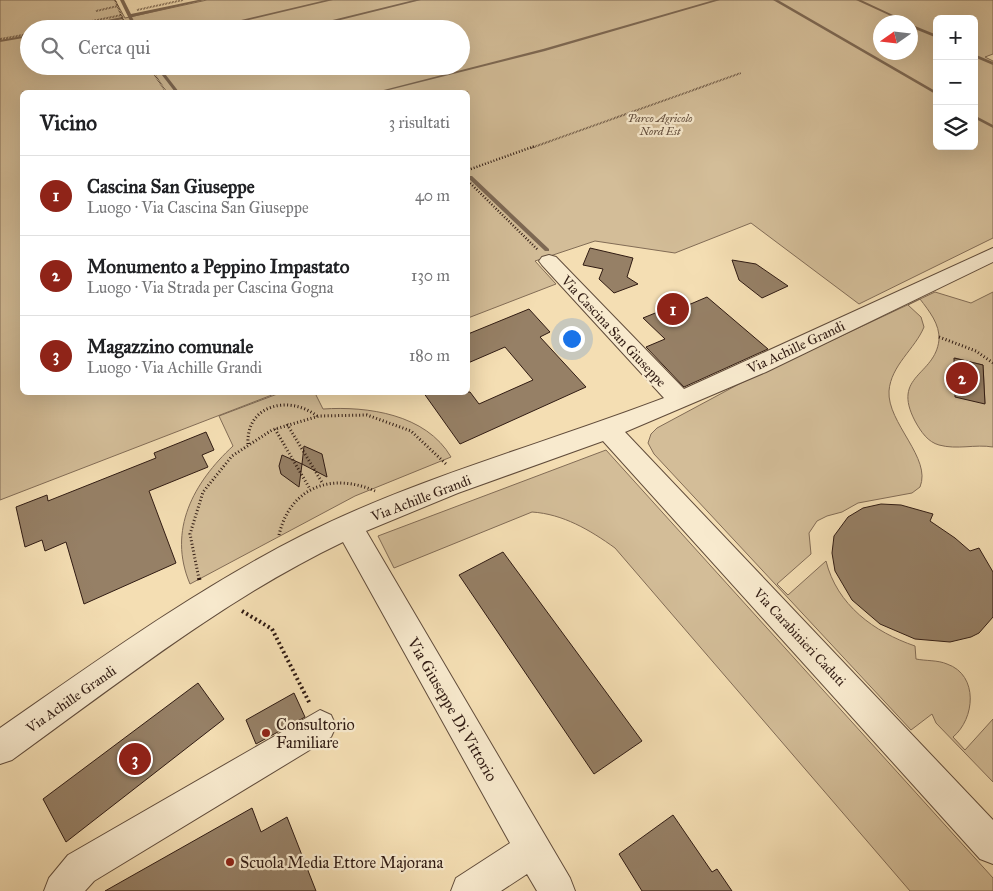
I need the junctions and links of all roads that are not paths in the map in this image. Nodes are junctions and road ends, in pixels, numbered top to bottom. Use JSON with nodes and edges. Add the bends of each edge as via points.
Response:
{"nodes":[{"id":1,"x":993,"y":254,"type":"edge"},
{"id":2,"x":549,"y":260,"type":"road end"},
{"id":3,"x":680,"y":400,"type":"junction"},
{"id":4,"x":607,"y":429,"type":"junction"},
{"id":5,"x":349,"y":527,"type":"junction"},
{"id":6,"x":320,"y":726,"type":"road end"},
{"id":7,"x":0,"y":748,"type":"edge"},
{"id":8,"x":993,"y":846,"type":"edge"},
{"id":9,"x":533,"y":849,"type":"junction"},
{"id":10,"x":62,"y":891,"type":"edge"},
{"id":11,"x":469,"y":891,"type":"edge"},
{"id":12,"x":557,"y":891,"type":"edge"}],
"edges":[{"from":1,"to":3,"type":"street","name":"Via Achille Grandi"},
{"from":2,"to":3,"type":"street","name":"Via Cascina San Giuseppe"},
{"from":3,"to":4,"type":"street","name":"Via Achille Grandi"},
{"from":4,"to":5,"type":"street","name":"Via Achille Grandi","via":[[401,504]]},
{"from":4,"to":8,"type":"street","name":"Via Carabinieri Caduti"},
{"from":5,"to":7,"type":"street","name":"Via Achille Grandi","via":[[266,570],[209,605]]},
{"from":5,"to":9,"type":"street","name":"Via Giuseppe Di Vittorio"},
{"from":6,"to":10,"type":"street","via":[[82,868]]},
{"from":9,"to":11,"type":"street"},
{"from":9,"to":12,"type":"street","name":"Via Giuseppe Di Vittorio"}]}
